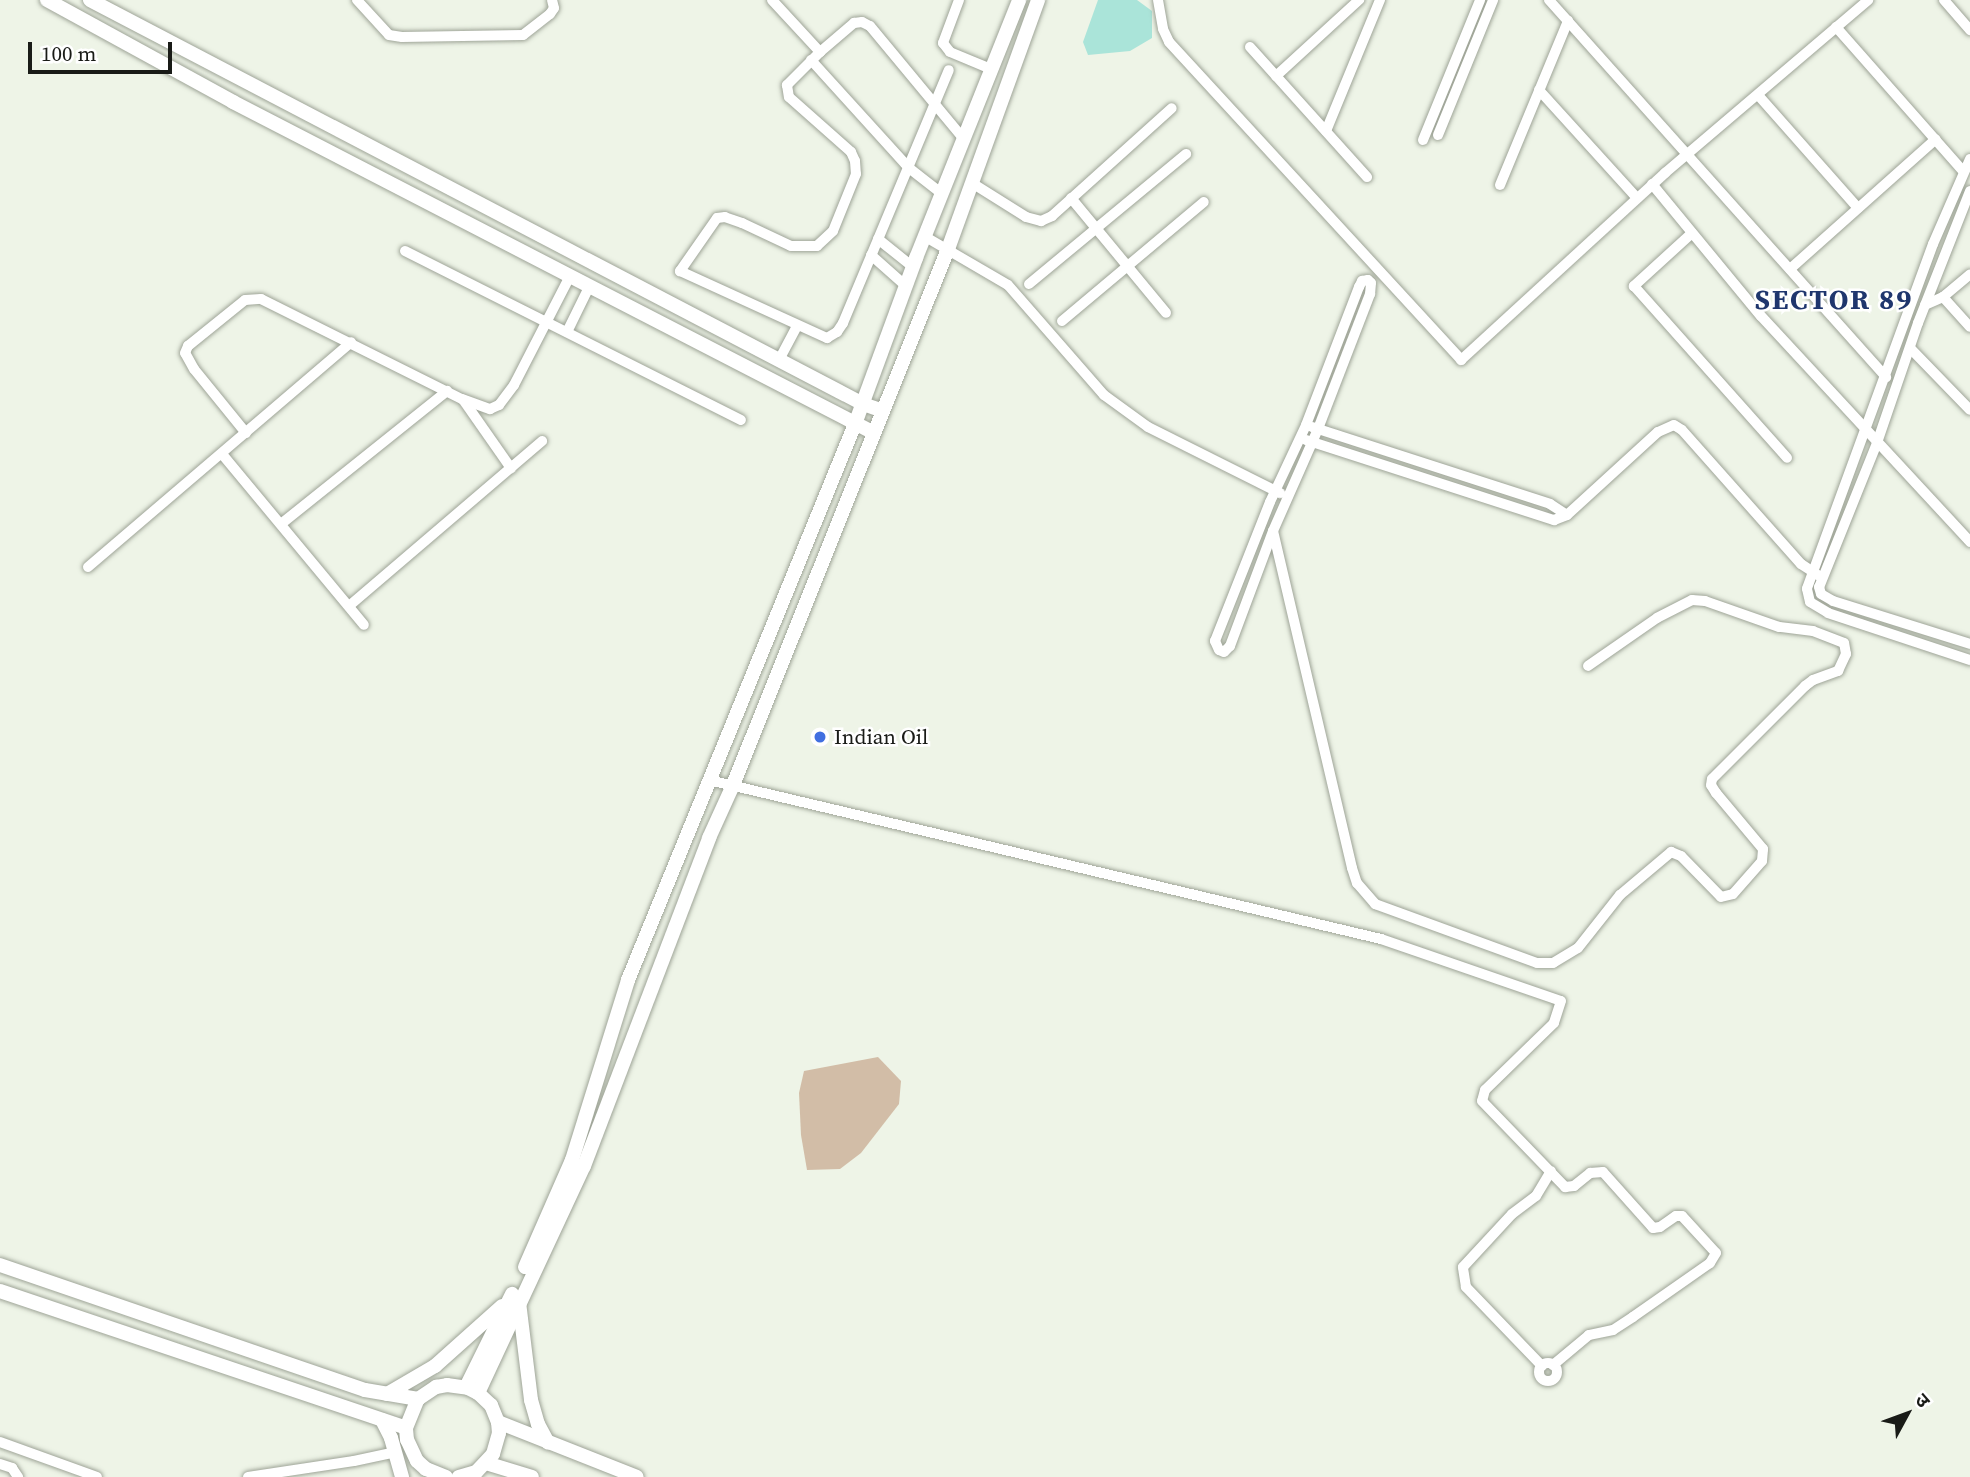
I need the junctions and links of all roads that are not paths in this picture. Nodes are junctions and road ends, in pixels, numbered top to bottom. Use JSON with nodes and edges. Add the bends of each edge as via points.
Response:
{"nodes":[{"id":1,"x":47,"y":0,"type":"edge"},
{"id":2,"x":90,"y":0,"type":"edge"},
{"id":3,"x":357,"y":0,"type":"edge"},
{"id":4,"x":552,"y":0,"type":"edge"},
{"id":5,"x":772,"y":0,"type":"edge"},
{"id":6,"x":959,"y":0,"type":"edge"},
{"id":7,"x":1019,"y":0,"type":"edge"},
{"id":8,"x":1038,"y":0,"type":"edge"},
{"id":9,"x":1158,"y":0,"type":"edge"},
{"id":10,"x":1359,"y":0,"type":"edge"},
{"id":11,"x":1380,"y":0,"type":"edge"},
{"id":12,"x":1480,"y":0,"type":"edge"},
{"id":13,"x":1493,"y":0,"type":"edge"},
{"id":14,"x":1549,"y":0,"type":"edge"},
{"id":15,"x":1868,"y":0,"type":"edge"},
{"id":16,"x":1944,"y":0,"type":"edge"},
{"id":17,"x":1568,"y":21,"type":"junction"},
{"id":18,"x":1836,"y":27,"type":"junction"},
{"id":19,"x":1970,"y":30,"type":"edge"},
{"id":20,"x":1250,"y":47,"type":"dead end"},
{"id":21,"x":820,"y":52,"type":"junction"},
{"id":22,"x":811,"y":61,"type":"junction"},
{"id":23,"x":991,"y":68,"type":"junction"},
{"id":24,"x":949,"y":70,"type":"dead end"},
{"id":25,"x":1276,"y":76,"type":"junction"},
{"id":26,"x":1539,"y":90,"type":"junction"},
{"id":27,"x":1758,"y":95,"type":"junction"},
{"id":28,"x":937,"y":104,"type":"junction"},
{"id":29,"x":1172,"y":108,"type":"dead end"},
{"id":30,"x":1326,"y":131,"type":"junction"},
{"id":31,"x":1438,"y":135,"type":"dead end"},
{"id":32,"x":963,"y":138,"type":"junction"},
{"id":33,"x":1936,"y":139,"type":"junction"},
{"id":34,"x":1423,"y":141,"type":"dead end"},
{"id":35,"x":1186,"y":154,"type":"dead end"},
{"id":36,"x":1687,"y":154,"type":"junction"},
{"id":37,"x":1970,"y":159,"type":"edge"},
{"id":38,"x":909,"y":168,"type":"junction"},
{"id":39,"x":1964,"y":172,"type":"junction"},
{"id":40,"x":1367,"y":177,"type":"dead end"},
{"id":41,"x":972,"y":183,"type":"junction"},
{"id":42,"x":1652,"y":184,"type":"junction"},
{"id":43,"x":1500,"y":185,"type":"dead end"},
{"id":44,"x":1970,"y":191,"type":"edge"},
{"id":45,"x":941,"y":193,"type":"junction"},
{"id":46,"x":1072,"y":198,"type":"junction"},
{"id":47,"x":1637,"y":198,"type":"junction"},
{"id":48,"x":1204,"y":202,"type":"dead end"},
{"id":49,"x":1858,"y":208,"type":"junction"},
{"id":50,"x":1096,"y":228,"type":"junction"},
{"id":51,"x":1692,"y":233,"type":"junction"},
{"id":52,"x":924,"y":236,"type":"junction"},
{"id":53,"x":878,"y":239,"type":"junction"},
{"id":54,"x":948,"y":248,"type":"junction"},
{"id":55,"x":405,"y":251,"type":"dead end"},
{"id":56,"x":871,"y":256,"type":"junction"},
{"id":57,"x":1127,"y":266,"type":"junction"},
{"id":58,"x":913,"y":267,"type":"junction"},
{"id":59,"x":1790,"y":269,"type":"junction"},
{"id":60,"x":1970,"y":274,"type":"edge"},
{"id":61,"x":570,"y":276,"type":"junction"},
{"id":62,"x":1029,"y":284,"type":"dead end"},
{"id":63,"x":906,"y":286,"type":"junction"},
{"id":64,"x":589,"y":287,"type":"junction"},
{"id":65,"x":1943,"y":297,"type":"junction"},
{"id":66,"x":1925,"y":305,"type":"junction"},
{"id":67,"x":1166,"y":313,"type":"dead end"},
{"id":68,"x":1062,"y":321,"type":"dead end"},
{"id":69,"x":546,"y":322,"type":"junction"},
{"id":70,"x":797,"y":326,"type":"junction"},
{"id":71,"x":1970,"y":327,"type":"edge"},
{"id":72,"x":566,"y":332,"type":"junction"},
{"id":73,"x":351,"y":342,"type":"junction"},
{"id":74,"x":1910,"y":348,"type":"junction"},
{"id":75,"x":779,"y":360,"type":"junction"},
{"id":76,"x":1886,"y":377,"type":"junction"},
{"id":77,"x":447,"y":391,"type":"junction"},
{"id":78,"x":462,"y":399,"type":"junction"},
{"id":79,"x":863,"y":404,"type":"junction"},
{"id":80,"x":1970,"y":409,"type":"edge"},
{"id":81,"x":883,"y":411,"type":"junction"},
{"id":82,"x":741,"y":420,"type":"dead end"},
{"id":83,"x":855,"y":424,"type":"junction"},
{"id":84,"x":1306,"y":425,"type":"junction"},
{"id":85,"x":1318,"y":429,"type":"junction"},
{"id":86,"x":246,"y":433,"type":"junction"},
{"id":87,"x":874,"y":433,"type":"junction"},
{"id":88,"x":1866,"y":433,"type":"junction"},
{"id":89,"x":1301,"y":438,"type":"junction"},
{"id":90,"x":542,"y":441,"type":"dead end"},
{"id":91,"x":1312,"y":442,"type":"junction"},
{"id":92,"x":1877,"y":443,"type":"junction"},
{"id":93,"x":222,"y":454,"type":"junction"},
{"id":94,"x":1787,"y":458,"type":"dead end"},
{"id":95,"x":511,"y":468,"type":"junction"},
{"id":96,"x":1276,"y":491,"type":"junction"},
{"id":97,"x":1287,"y":498,"type":"junction"},
{"id":98,"x":1567,"y":515,"type":"junction"},
{"id":99,"x":281,"y":524,"type":"junction"},
{"id":100,"x":1273,"y":531,"type":"junction"},
{"id":101,"x":1970,"y":542,"type":"edge"},
{"id":102,"x":88,"y":567,"type":"dead end"},
{"id":103,"x":1816,"y":574,"type":"junction"},
{"id":104,"x":1821,"y":594,"type":"junction"},
{"id":105,"x":1810,"y":601,"type":"junction"},
{"id":106,"x":349,"y":606,"type":"junction"},
{"id":107,"x":364,"y":625,"type":"dead end"},
{"id":108,"x":1970,"y":644,"type":"edge"},
{"id":109,"x":1970,"y":660,"type":"edge"},
{"id":110,"x":1588,"y":666,"type":"dead end"},
{"id":111,"x":711,"y":778,"type":"junction"},
{"id":112,"x":736,"y":778,"type":"junction"},
{"id":113,"x":1551,"y":1171,"type":"junction"},
{"id":114,"x":0,"y":1265,"type":"edge"},
{"id":115,"x":0,"y":1291,"type":"edge"},
{"id":116,"x":514,"y":1300,"type":"junction"},
{"id":117,"x":472,"y":1390,"type":"junction"},
{"id":118,"x":387,"y":1394,"type":"junction"},
{"id":119,"x":418,"y":1399,"type":"junction"},
{"id":120,"x":382,"y":1420,"type":"junction"},
{"id":121,"x":498,"y":1422,"type":"junction"},
{"id":122,"x":406,"y":1428,"type":"junction"},
{"id":123,"x":0,"y":1442,"type":"edge"},
{"id":124,"x":548,"y":1443,"type":"junction"},
{"id":125,"x":396,"y":1452,"type":"junction"},
{"id":126,"x":417,"y":1461,"type":"junction"},
{"id":127,"x":0,"y":1464,"type":"edge"},
{"id":128,"x":486,"y":1464,"type":"junction"},
{"id":129,"x":18,"y":1477,"type":"edge"},
{"id":130,"x":97,"y":1477,"type":"edge"},
{"id":131,"x":248,"y":1477,"type":"edge"},
{"id":132,"x":402,"y":1477,"type":"edge"},
{"id":133,"x":412,"y":1477,"type":"edge"},
{"id":134,"x":446,"y":1477,"type":"edge"},
{"id":135,"x":459,"y":1477,"type":"edge"},
{"id":136,"x":532,"y":1477,"type":"edge"},
{"id":137,"x":637,"y":1477,"type":"edge"}],
"edges":[{"from":1,"to":61,"type":"street"},
{"from":2,"to":75,"type":"street"},
{"from":3,"to":4,"type":"street","via":[[390,35],[402,37],[523,35],[550,14]]},
{"from":5,"to":21,"type":"street"},
{"from":6,"to":23,"type":"street","via":[[943,43],[950,52]]},
{"from":7,"to":23,"type":"street"},
{"from":8,"to":41,"type":"street"},
{"from":9,"to":47,"type":"street","via":[[1169,42],[1456,358],[1465,359]]},
{"from":10,"to":25,"type":"street"},
{"from":11,"to":30,"type":"street"},
{"from":12,"to":34,"type":"street"},
{"from":13,"to":31,"type":"street"},
{"from":14,"to":17,"type":"street"},
{"from":15,"to":18,"type":"street"},
{"from":16,"to":19,"type":"street"},
{"from":17,"to":26,"type":"street"},
{"from":17,"to":36,"type":"street"},
{"from":18,"to":27,"type":"street"},
{"from":18,"to":33,"type":"street"},
{"from":20,"to":25,"type":"street"},
{"from":21,"to":22,"type":"street"},
{"from":21,"to":28,"type":"street","via":[[854,23],[862,22],[878,34]]},
{"from":22,"to":38,"type":"street"},
{"from":22,"to":70,"type":"street","via":[[787,86],[789,97],[855,161],[856,174],[832,231],[817,246],[791,246],[742,223],[717,218],[680,271]]},
{"from":23,"to":32,"type":"street"},
{"from":24,"to":28,"type":"street"},
{"from":25,"to":30,"type":"street"},
{"from":26,"to":43,"type":"street"},
{"from":26,"to":47,"type":"street"},
{"from":27,"to":36,"type":"street"},
{"from":27,"to":49,"type":"street"},
{"from":28,"to":32,"type":"street"},
{"from":28,"to":38,"type":"street"},
{"from":29,"to":46,"type":"street"},
{"from":30,"to":40,"type":"street"},
{"from":32,"to":45,"type":"street"},
{"from":33,"to":39,"type":"street"},
{"from":33,"to":49,"type":"street"},
{"from":35,"to":50,"type":"street"},
{"from":36,"to":42,"type":"street"},
{"from":36,"to":59,"type":"street"},
{"from":37,"to":39,"type":"street"},
{"from":38,"to":45,"type":"street"},
{"from":38,"to":53,"type":"street"},
{"from":39,"to":76,"type":"street"},
{"from":41,"to":46,"type":"street","via":[[1026,217],[1041,221]]},
{"from":41,"to":54,"type":"street"},
{"from":42,"to":47,"type":"street"},
{"from":42,"to":51,"type":"street"},
{"from":44,"to":66,"type":"street"},
{"from":45,"to":52,"type":"street"},
{"from":46,"to":50,"type":"street"},
{"from":48,"to":57,"type":"street"},
{"from":49,"to":59,"type":"street"},
{"from":50,"to":57,"type":"street"},
{"from":50,"to":62,"type":"street"},
{"from":51,"to":88,"type":"street"},
{"from":51,"to":94,"type":"street","via":[[1634,286]]},
{"from":52,"to":54,"type":"street"},
{"from":52,"to":58,"type":"street"},
{"from":53,"to":56,"type":"street"},
{"from":53,"to":58,"type":"street"},
{"from":54,"to":81,"type":"street"},
{"from":54,"to":96,"type":"street","via":[[1007,285],[1098,388],[1126,411],[1171,440]]},
{"from":55,"to":69,"type":"street"},
{"from":56,"to":63,"type":"street"},
{"from":56,"to":70,"type":"street","via":[[837,332],[827,338]]},
{"from":57,"to":67,"type":"street"},
{"from":57,"to":68,"type":"street"},
{"from":58,"to":63,"type":"street"},
{"from":59,"to":76,"type":"street"},
{"from":60,"to":65,"type":"street"},
{"from":61,"to":64,"type":"street"},
{"from":61,"to":69,"type":"street"},
{"from":63,"to":79,"type":"street"},
{"from":64,"to":72,"type":"street"},
{"from":64,"to":83,"type":"street"},
{"from":65,"to":66,"type":"street"},
{"from":65,"to":71,"type":"street"},
{"from":66,"to":74,"type":"street"},
{"from":69,"to":72,"type":"street"},
{"from":69,"to":78,"type":"street","via":[[499,405],[483,408]]},
{"from":70,"to":75,"type":"street"},
{"from":72,"to":82,"type":"street"},
{"from":73,"to":77,"type":"street"},
{"from":73,"to":86,"type":"street"},
{"from":73,"to":86,"type":"street","via":[[251,297],[188,346],[187,359]]},
{"from":74,"to":80,"type":"street"},
{"from":74,"to":92,"type":"street"},
{"from":75,"to":79,"type":"street"},
{"from":76,"to":88,"type":"street"},
{"from":77,"to":78,"type":"street"},
{"from":77,"to":99,"type":"street"},
{"from":78,"to":95,"type":"street"},
{"from":79,"to":81,"type":"street"},
{"from":79,"to":83,"type":"street"},
{"from":81,"to":87,"type":"street"},
{"from":83,"to":87,"type":"street"},
{"from":83,"to":111,"type":"street"},
{"from":84,"to":85,"type":"street"},
{"from":84,"to":85,"type":"street","via":[[1359,286],[1368,280],[1370,294]]},
{"from":84,"to":89,"type":"street"},
{"from":85,"to":91,"type":"street"},
{"from":85,"to":98,"type":"street","via":[[1550,504]]},
{"from":86,"to":93,"type":"street"},
{"from":87,"to":112,"type":"street"},
{"from":88,"to":92,"type":"street"},
{"from":88,"to":103,"type":"street"},
{"from":89,"to":91,"type":"street"},
{"from":89,"to":96,"type":"street"},
{"from":90,"to":95,"type":"street"},
{"from":91,"to":97,"type":"street"},
{"from":91,"to":98,"type":"street","via":[[1547,519]]},
{"from":92,"to":101,"type":"street"},
{"from":92,"to":103,"type":"street"},
{"from":93,"to":99,"type":"street"},
{"from":93,"to":102,"type":"street"},
{"from":95,"to":106,"type":"street"},
{"from":96,"to":97,"type":"street"},
{"from":96,"to":100,"type":"street","via":[[1215,641],[1219,650],[1224,652],[1230,646]]},
{"from":97,"to":100,"type":"street"},
{"from":98,"to":103,"type":"street","via":[[1658,432],[1674,425]]},
{"from":99,"to":106,"type":"street"},
{"from":100,"to":110,"type":"street","via":[[1352,868],[1357,883],[1375,904],[1537,962],[1553,963],[1578,948],[1620,895],[1671,852],[1681,856],[1721,897],[1733,894],[1762,861],[1763,849],[1716,793],[1712,779],[1805,686],[1838,671],[1846,654],[1844,643],[1692,600]]},
{"from":103,"to":104,"type":"street"},
{"from":103,"to":105,"type":"street","via":[[1807,589]]},
{"from":104,"to":105,"type":"street"},
{"from":104,"to":108,"type":"street"},
{"from":105,"to":109,"type":"street","via":[[1828,613]]},
{"from":106,"to":107,"type":"street"},
{"from":111,"to":112,"type":"street"},
{"from":111,"to":116,"type":"street","via":[[628,980],[564,1182]]},
{"from":112,"to":113,"type":"street","via":[[1381,939],[1561,1001],[1554,1023],[1481,1098]]},
{"from":112,"to":116,"type":"street","via":[[584,1166]]},
{"from":113,"to":113,"type":"street","via":[[1536,1196],[1512,1214],[1463,1267],[1466,1287],[1547,1365],[1589,1335],[1613,1330],[1633,1317],[1710,1263],[1716,1253],[1682,1216],[1653,1228],[1603,1172],[1590,1172],[1568,1188]]},
{"from":114,"to":118,"type":"street","via":[[267,1358]]},
{"from":115,"to":120,"type":"street"},
{"from":116,"to":117,"type":"street"},
{"from":116,"to":118,"type":"street","via":[[435,1366]]},
{"from":116,"to":124,"type":"street","via":[[531,1400]]},
{"from":117,"to":119,"type":"street","via":[[436,1387]]},
{"from":117,"to":121,"type":"street","via":[[491,1405]]},
{"from":118,"to":119,"type":"street"},
{"from":119,"to":122,"type":"street"},
{"from":120,"to":122,"type":"street"},
{"from":120,"to":125,"type":"street"},
{"from":121,"to":124,"type":"street"},
{"from":121,"to":128,"type":"street","via":[[497,1444]]},
{"from":122,"to":126,"type":"street"},
{"from":123,"to":130,"type":"street"},
{"from":124,"to":137,"type":"street"},
{"from":125,"to":131,"type":"street"},
{"from":125,"to":132,"type":"street"},
{"from":126,"to":133,"type":"street"},
{"from":126,"to":134,"type":"street"},
{"from":127,"to":129,"type":"street","via":[[12,1468]]},
{"from":128,"to":135,"type":"street"},
{"from":128,"to":136,"type":"street"}]}
